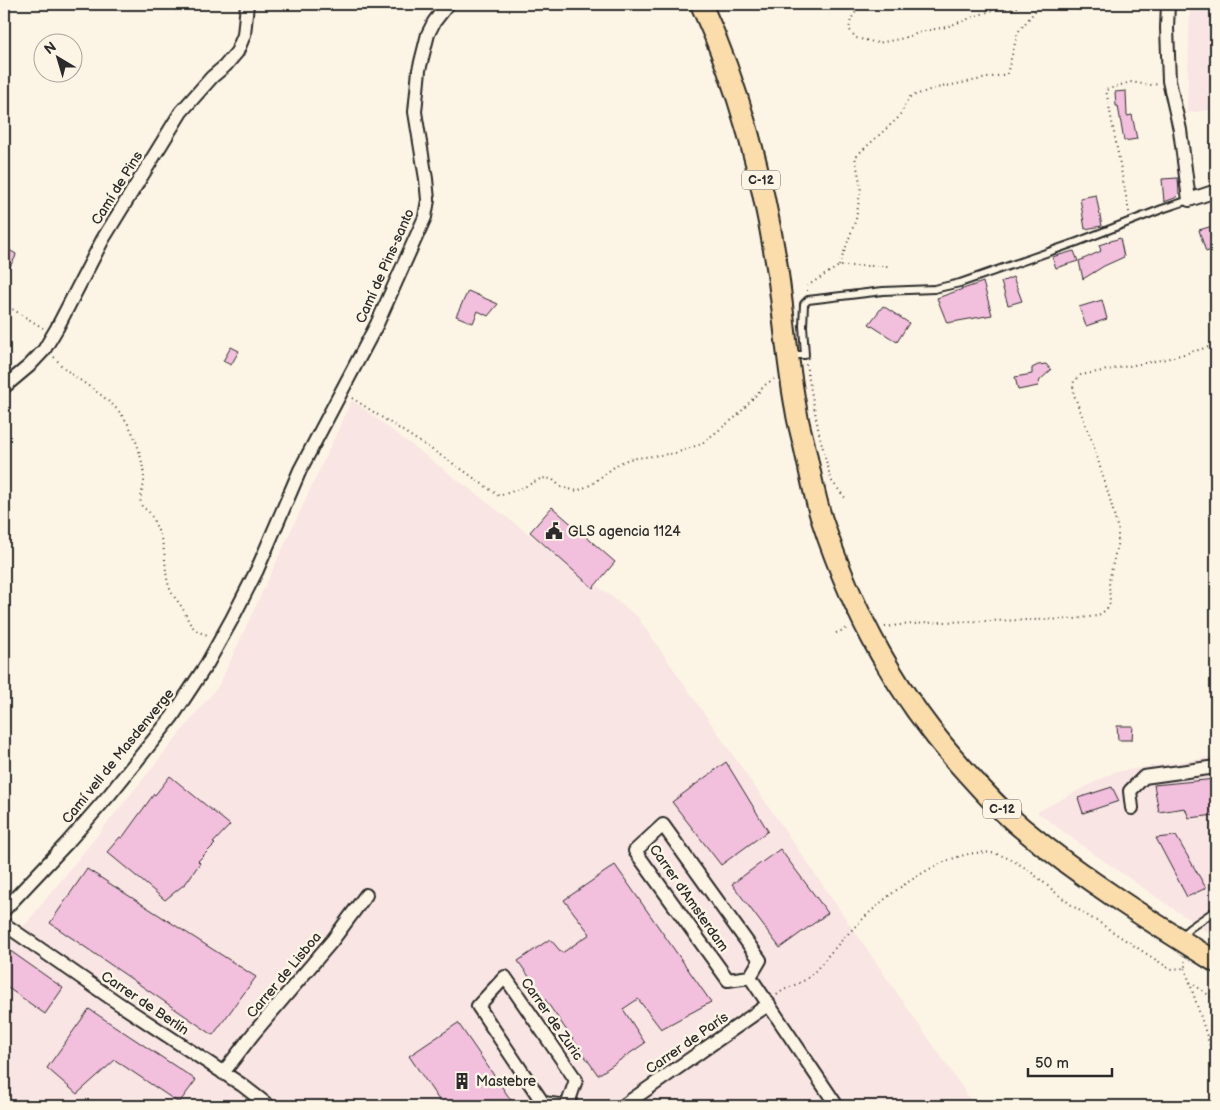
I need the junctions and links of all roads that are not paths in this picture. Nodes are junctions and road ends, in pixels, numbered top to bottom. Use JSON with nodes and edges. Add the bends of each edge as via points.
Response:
{"nodes":[{"id":1,"x":247,"y":4,"type":"edge"},
{"id":2,"x":448,"y":4,"type":"edge"},
{"id":3,"x":701,"y":4,"type":"edge"},
{"id":4,"x":1168,"y":4,"type":"edge"},
{"id":5,"x":1216,"y":191,"type":"edge"},
{"id":6,"x":1189,"y":200,"type":"junction"},
{"id":7,"x":796,"y":355,"type":"junction"},
{"id":8,"x":4,"y":387,"type":"edge"},
{"id":9,"x":342,"y":391,"type":"joint"},
{"id":10,"x":1216,"y":767,"type":"edge"},
{"id":11,"x":1132,"y":808,"type":"dead end"},
{"id":12,"x":366,"y":895,"type":"dead end"},
{"id":13,"x":4,"y":910,"type":"edge"},
{"id":14,"x":1216,"y":910,"type":"edge"},
{"id":15,"x":4,"y":924,"type":"edge"},
{"id":16,"x":1187,"y":943,"type":"junction"},
{"id":17,"x":1216,"y":962,"type":"edge"},
{"id":18,"x":750,"y":978,"type":"junction"},
{"id":19,"x":769,"y":1004,"type":"junction"},
{"id":20,"x":223,"y":1073,"type":"junction"},
{"id":21,"x":269,"y":1106,"type":"edge"},
{"id":22,"x":568,"y":1106,"type":"edge"},
{"id":23,"x":623,"y":1106,"type":"edge"},
{"id":24,"x":837,"y":1106,"type":"edge"}],
"edges":[{"from":1,"to":8,"type":"street","name":"Camí de Pins","via":[[244,36],[237,52],[182,112],[103,239],[44,350]]},
{"from":2,"to":9,"type":"street","name":"Camí de Pins-santo","via":[[428,34],[419,70],[415,112],[428,200],[425,218],[377,324]]},
{"from":3,"to":7,"type":"main road","number":"C-12","via":[[746,123]]},
{"from":4,"to":6,"type":"street","via":[[1166,28],[1170,81]]},
{"from":5,"to":6,"type":"street"},
{"from":6,"to":7,"type":"lane","via":[[960,283],[934,289],[808,300],[804,304]]},
{"from":7,"to":16,"type":"main road","number":"C-12","via":[[796,410],[821,517],[863,622],[920,717],[981,789],[1020,827],[1062,861]]},
{"from":9,"to":13,"type":"street","name":"Camí vell de Masdenverge","via":[[300,470],[257,570],[207,664],[172,717],[110,794]]},
{"from":10,"to":11,"type":"street","via":[[1144,777],[1130,791]]},
{"from":12,"to":20,"type":"street","name":"Carrer de Lisboa"},
{"from":14,"to":16,"type":"lane","via":[[1190,928]]},
{"from":15,"to":20,"type":"street","name":"Carrer de Berlín"},
{"from":16,"to":17,"type":"main road","number":"C-12"},
{"from":18,"to":18,"type":"street","name":"Carrer d'Amsterdam","via":[[760,960],[663,826],[635,851],[728,980]]},
{"from":18,"to":19,"type":"street"},
{"from":19,"to":23,"type":"street","name":"Carrer de París"},
{"from":19,"to":24,"type":"street"},
{"from":20,"to":21,"type":"street","name":"Carrer de Berlín"},
{"from":22,"to":22,"type":"street","name":"Carrer de Zuric","via":[[576,1080],[504,977],[478,1006],[543,1103]]}]}
